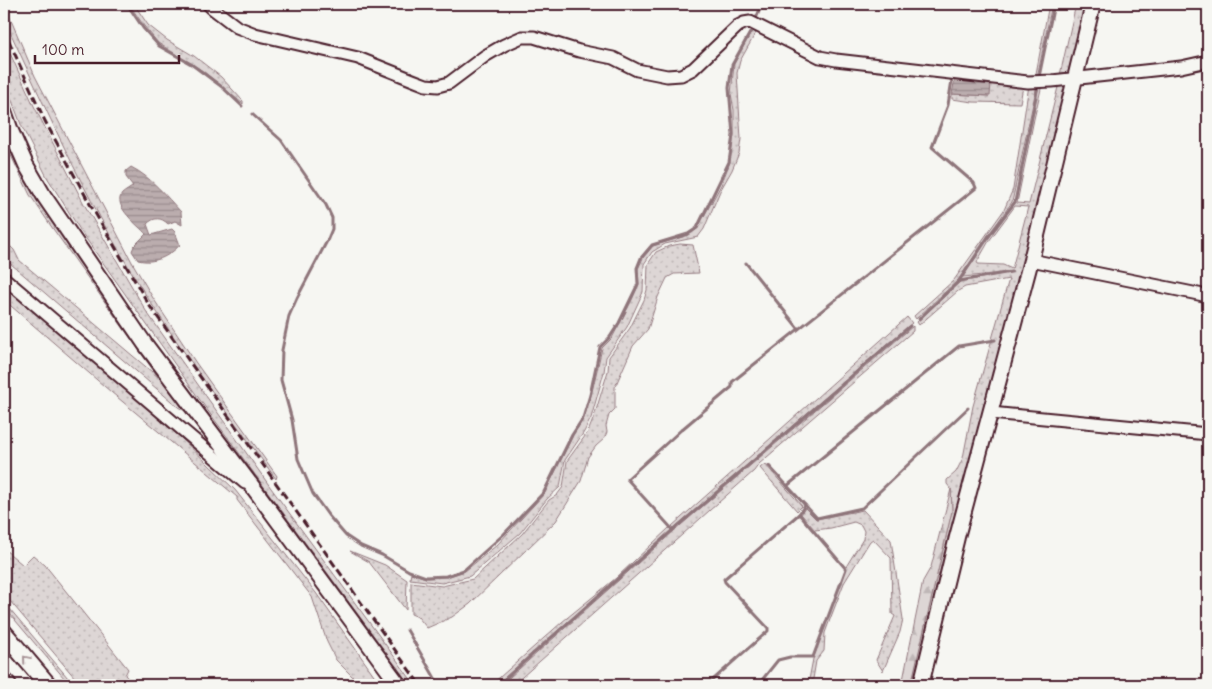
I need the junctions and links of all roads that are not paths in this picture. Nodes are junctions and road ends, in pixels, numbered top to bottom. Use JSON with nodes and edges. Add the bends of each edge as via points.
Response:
{"nodes":[{"id":1,"x":1093,"y":4,"type":"edge"},
{"id":2,"x":213,"y":5,"type":"edge"},
{"id":3,"x":1208,"y":60,"type":"edge"},
{"id":4,"x":1074,"y":79,"type":"junction"},
{"id":5,"x":4,"y":111,"type":"edge"},
{"id":6,"x":1031,"y":260,"type":"junction"},
{"id":7,"x":4,"y":278,"type":"edge"},
{"id":8,"x":1208,"y":296,"type":"edge"},
{"id":9,"x":991,"y":413,"type":"junction"},
{"id":10,"x":1208,"y":434,"type":"edge"},
{"id":11,"x":258,"y":494,"type":"junction"},
{"id":12,"x":4,"y":633,"type":"edge"},
{"id":13,"x":4,"y":681,"type":"edge"},
{"id":14,"x":8,"y":685,"type":"edge"},
{"id":15,"x":48,"y":685,"type":"edge"},
{"id":16,"x":399,"y":685,"type":"edge"},
{"id":17,"x":921,"y":685,"type":"edge"}],
"edges":[{"from":1,"to":4,"type":"main road"},
{"from":2,"to":4,"type":"street","via":[[237,27],[255,34],[358,58],[426,85],[450,83],[484,56],[522,37],[534,37],[613,58],[644,72],[681,75],[744,23],[755,25],[820,57],[836,60],[1028,82]]},
{"from":3,"to":4,"type":"street","via":[[1181,67]]},
{"from":4,"to":6,"type":"main road"},
{"from":5,"to":11,"type":"main road","via":[[26,165],[44,196],[145,344]]},
{"from":6,"to":8,"type":"street"},
{"from":6,"to":9,"type":"main road"},
{"from":7,"to":11,"type":"street"},
{"from":9,"to":10,"type":"street"},
{"from":9,"to":17,"type":"main road"},
{"from":11,"to":16,"type":"main road"},
{"from":15,"to":12,"type":"highway","one_way":true},
{"from":13,"to":14,"type":"highway"}]}
